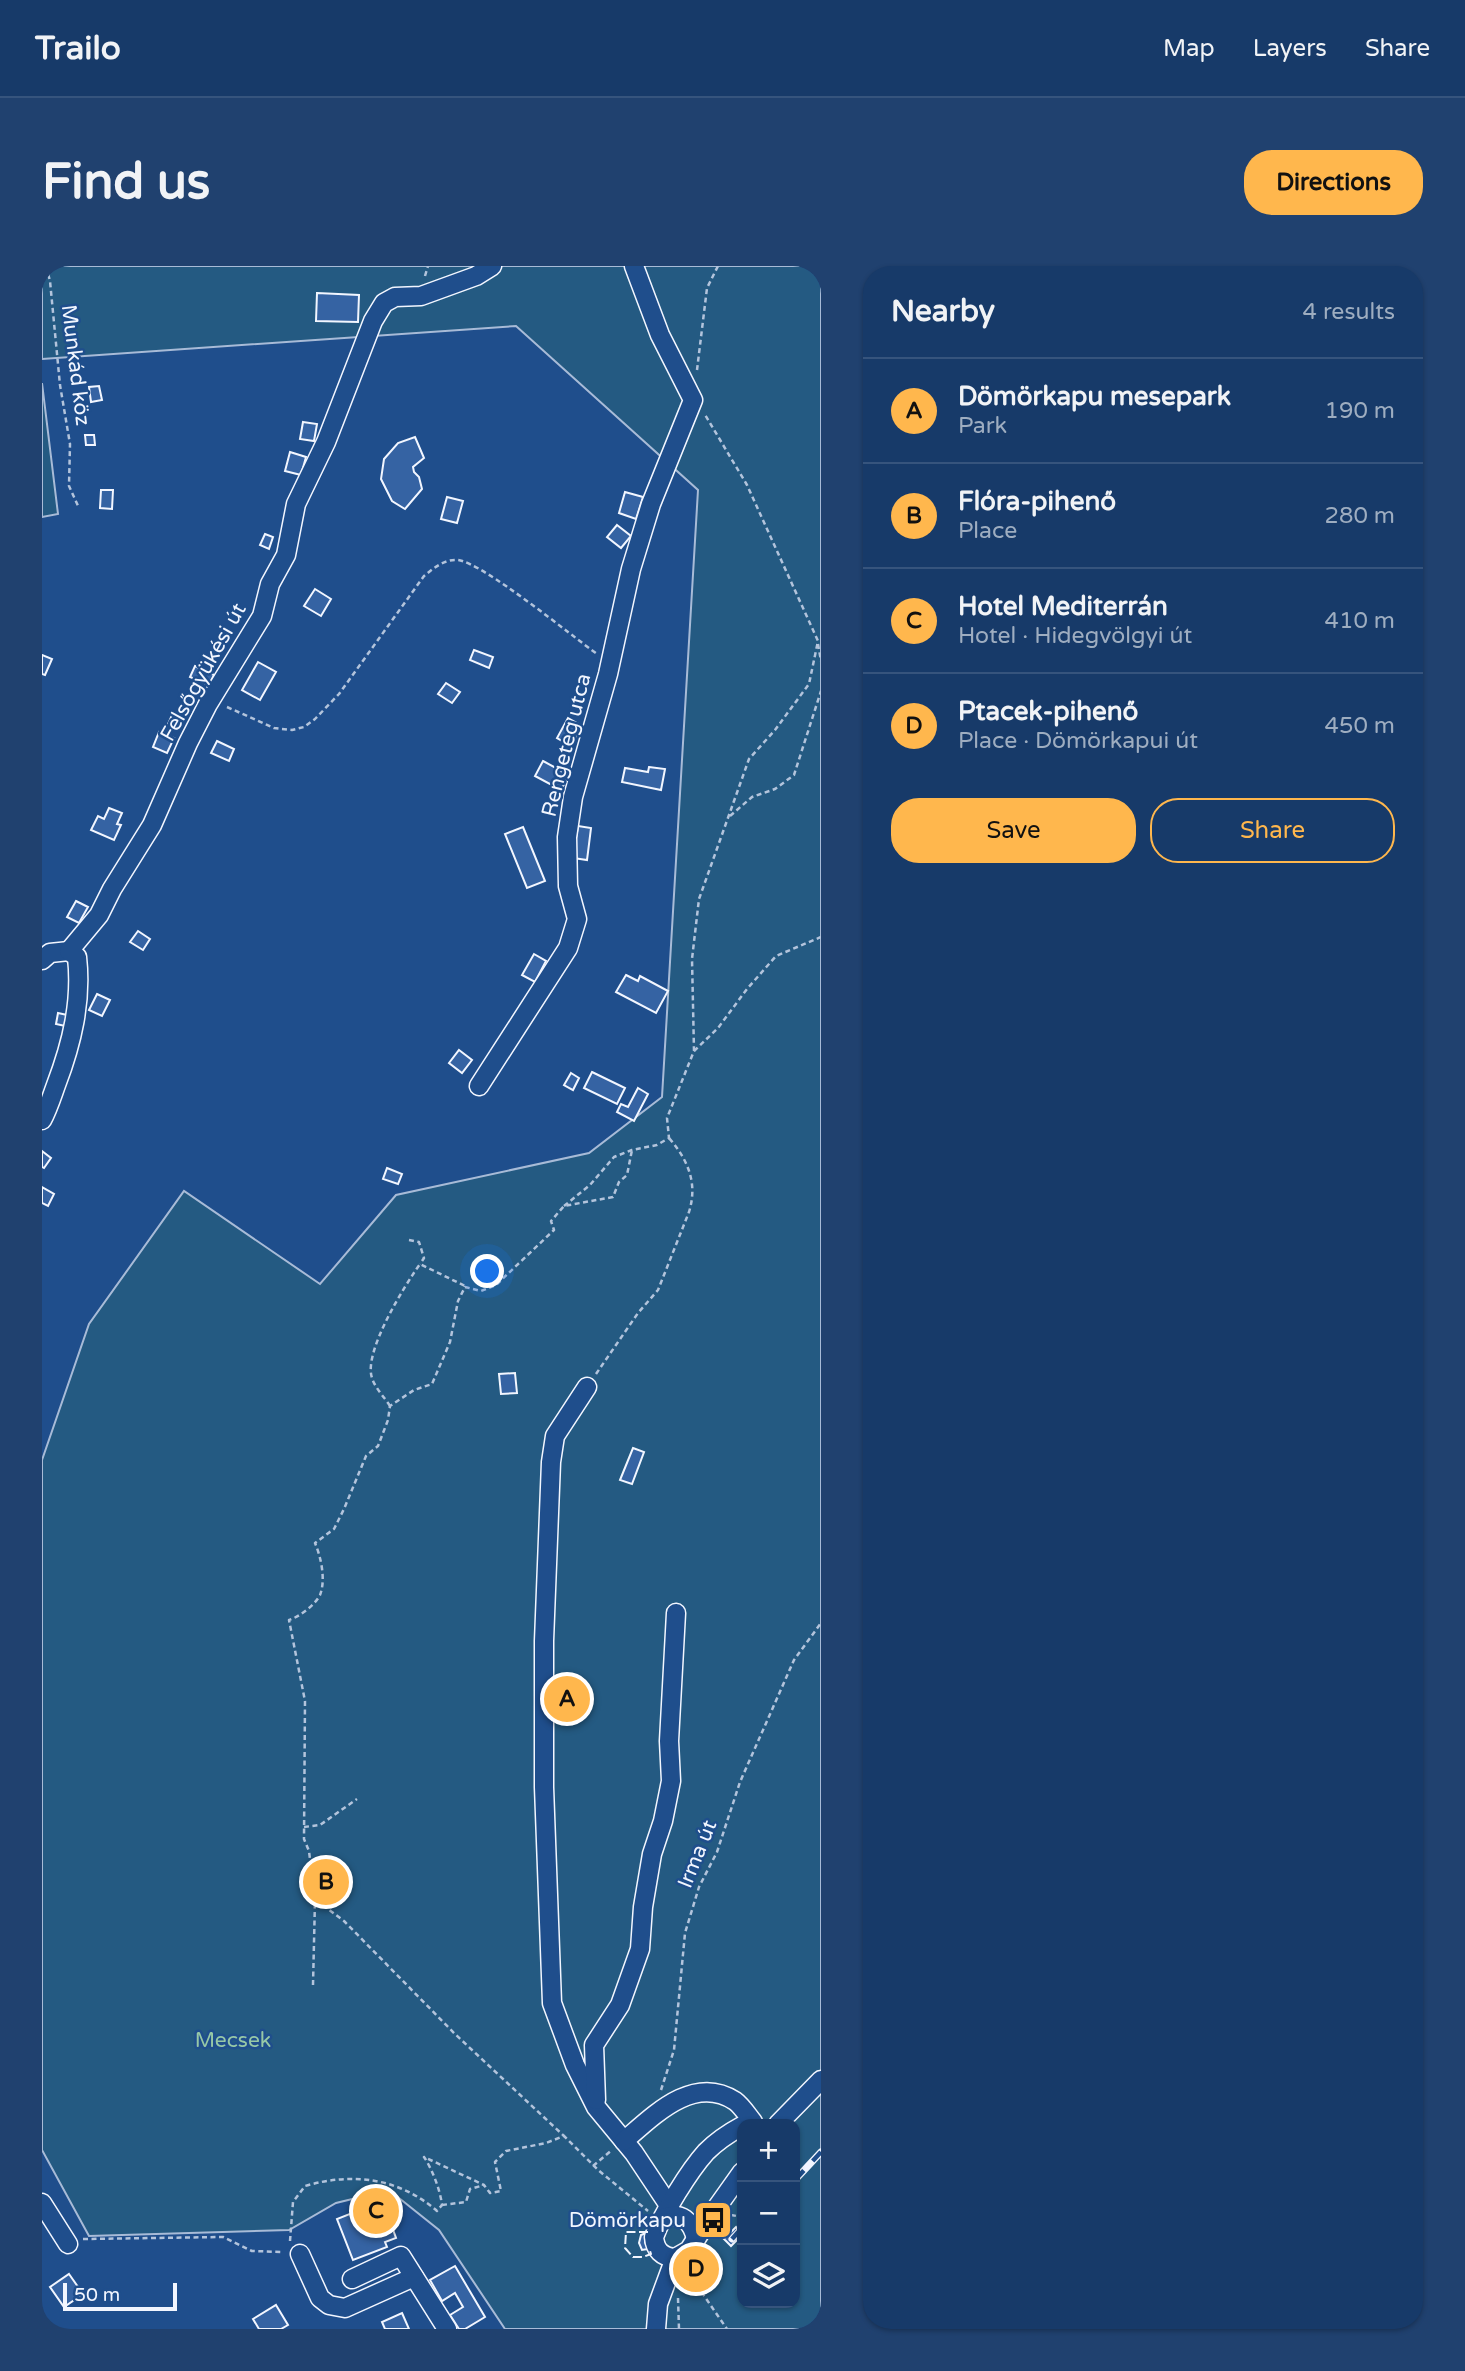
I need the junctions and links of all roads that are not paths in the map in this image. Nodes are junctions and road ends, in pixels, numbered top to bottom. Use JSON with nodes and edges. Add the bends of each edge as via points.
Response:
{"nodes":[{"id":1,"x":492,"y":266,"type":"edge"},
{"id":2,"x":634,"y":266,"type":"edge"},
{"id":3,"x":69,"y":951,"type":"junction"},
{"id":4,"x":42,"y":960,"type":"edge"},
{"id":5,"x":479,"y":1086,"type":"dead end"},
{"id":6,"x":42,"y":1120,"type":"edge"},
{"id":7,"x":587,"y":1387,"type":"road end"},
{"id":8,"x":676,"y":1613,"type":"dead end"},
{"id":9,"x":821,"y":2080,"type":"edge"},
{"id":10,"x":596,"y":2107,"type":"junction"},
{"id":11,"x":748,"y":2119,"type":"edge"},
{"id":12,"x":783,"y":2119,"type":"edge"},
{"id":13,"x":737,"y":2131,"type":"edge"},
{"id":14,"x":624,"y":2141,"type":"junction"},
{"id":15,"x":737,"y":2179,"type":"edge"},
{"id":16,"x":42,"y":2203,"type":"edge"},
{"id":17,"x":662,"y":2212,"type":"junction"},
{"id":18,"x":696,"y":2239,"type":"junction"},
{"id":19,"x":68,"y":2244,"type":"road end"},
{"id":20,"x":300,"y":2254,"type":"dead end"},
{"id":21,"x":675,"y":2259,"type":"junction"},
{"id":22,"x":414,"y":2277,"type":"junction"},
{"id":23,"x":352,"y":2279,"type":"dead end"},
{"id":24,"x":447,"y":2329,"type":"edge"},
{"id":25,"x":656,"y":2329,"type":"edge"}],
"edges":[{"from":1,"to":3,"type":"street","name":"Felsőgyükési út","via":[[421,296],[395,297],[384,303],[296,505],[286,555],[270,584],[262,616],[211,699],[152,825],[99,915]]},
{"from":2,"to":5,"type":"street","name":"Rengeteg utca","via":[[660,335],[693,400],[631,569],[573,797],[567,837],[568,886],[577,919],[568,948]]},
{"from":3,"to":4,"type":"street","via":[[50,953]]},
{"from":3,"to":6,"type":"street","via":[[76,957],[80,982],[76,1013],[66,1059]]},
{"from":7,"to":10,"type":"street","via":[[555,1436],[551,1462],[544,1787],[552,2003]]},
{"from":8,"to":10,"type":"street","via":[[671,1781],[652,1854],[640,1949],[620,2005],[594,2045]]},
{"from":9,"to":12,"type":"street"},
{"from":10,"to":14,"type":"street"},
{"from":11,"to":14,"type":"street","via":[[736,2102],[712,2091],[691,2093],[654,2115]]},
{"from":13,"to":17,"type":"street","via":[[706,2153]]},
{"from":14,"to":17,"type":"street"},
{"from":15,"to":18,"type":"street"},
{"from":16,"to":19,"type":"street"},
{"from":17,"to":18,"type":"street","via":[[685,2218]]},
{"from":17,"to":21,"type":"street","via":[[654,2244],[660,2253]]},
{"from":18,"to":21,"type":"street"},
{"from":20,"to":22,"type":"street","via":[[320,2298],[329,2305],[345,2308]]},
{"from":21,"to":25,"type":"street","via":[[658,2304]]},
{"from":22,"to":23,"type":"street","via":[[401,2256]]},
{"from":22,"to":24,"type":"street"}]}
